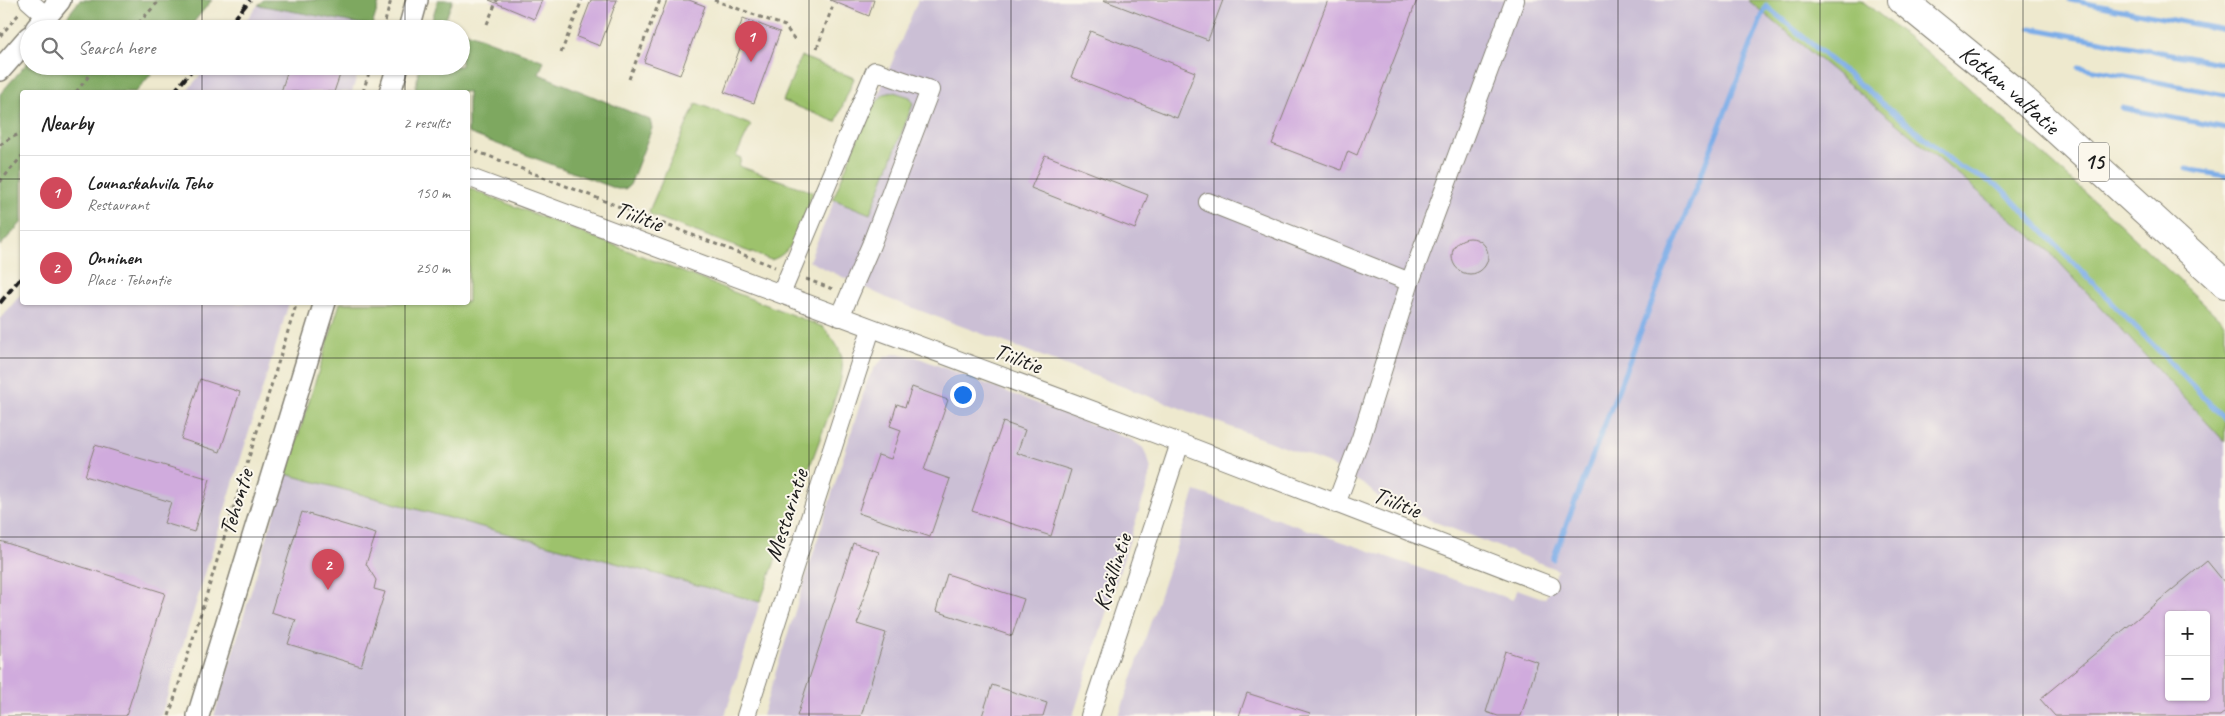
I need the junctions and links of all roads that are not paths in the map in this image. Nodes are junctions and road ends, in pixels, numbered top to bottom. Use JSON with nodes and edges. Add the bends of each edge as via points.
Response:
{"nodes":[{"id":1,"x":60,"y":0,"type":"edge"},
{"id":2,"x":417,"y":0,"type":"edge"},
{"id":3,"x":1515,"y":0,"type":"edge"},
{"id":4,"x":1902,"y":0,"type":"edge"},
{"id":5,"x":24,"y":6,"type":"edge"},
{"id":6,"x":39,"y":20,"type":"edge"},
{"id":7,"x":43,"y":20,"type":"edge"},
{"id":8,"x":411,"y":20,"type":"edge"},
{"id":9,"x":20,"y":47,"type":"edge"},
{"id":10,"x":0,"y":70,"type":"edge"},
{"id":11,"x":395,"y":75,"type":"edge"},
{"id":12,"x":391,"y":90,"type":"edge"},
{"id":13,"x":470,"y":178,"type":"edge"},
{"id":14,"x":1208,"y":202,"type":"dead end"},
{"id":15,"x":1410,"y":282,"type":"junction"},
{"id":16,"x":2225,"y":284,"type":"edge"},
{"id":17,"x":781,"y":294,"type":"junction"},
{"id":18,"x":324,"y":305,"type":"edge"},
{"id":19,"x":840,"y":317,"type":"junction"},
{"id":20,"x":872,"y":329,"type":"junction"},
{"id":21,"x":1180,"y":443,"type":"junction"},
{"id":22,"x":1336,"y":504,"type":"junction"},
{"id":23,"x":1551,"y":586,"type":"dead end"},
{"id":24,"x":198,"y":716,"type":"edge"},
{"id":25,"x":746,"y":716,"type":"edge"},
{"id":26,"x":1090,"y":716,"type":"edge"}],
"edges":[{"from":1,"to":7,"type":"street"},
{"from":2,"to":8,"type":"street"},
{"from":3,"to":15,"type":"street"},
{"from":4,"to":16,"type":"highway","name":"Kotkan valtatie","number":"15","via":[[2015,92]]},
{"from":5,"to":6,"type":"street"},
{"from":9,"to":10,"type":"street"},
{"from":11,"to":12,"type":"street"},
{"from":13,"to":17,"type":"street","name":"Tiilitie"},
{"from":14,"to":15,"type":"street"},
{"from":15,"to":22,"type":"street","via":[[1361,438]]},
{"from":17,"to":19,"type":"street","name":"Tiilitie"},
{"from":17,"to":19,"type":"street","via":[[875,71],[930,90]]},
{"from":18,"to":24,"type":"street","name":"Tehontie"},
{"from":19,"to":20,"type":"street","name":"Tiilitie"},
{"from":20,"to":21,"type":"street","name":"Tiilitie"},
{"from":20,"to":25,"type":"street","name":"Mestarintie"},
{"from":21,"to":22,"type":"street","name":"Tiilitie"},
{"from":21,"to":26,"type":"street","name":"Kisällintie"},
{"from":22,"to":23,"type":"street","name":"Tiilitie"}]}
